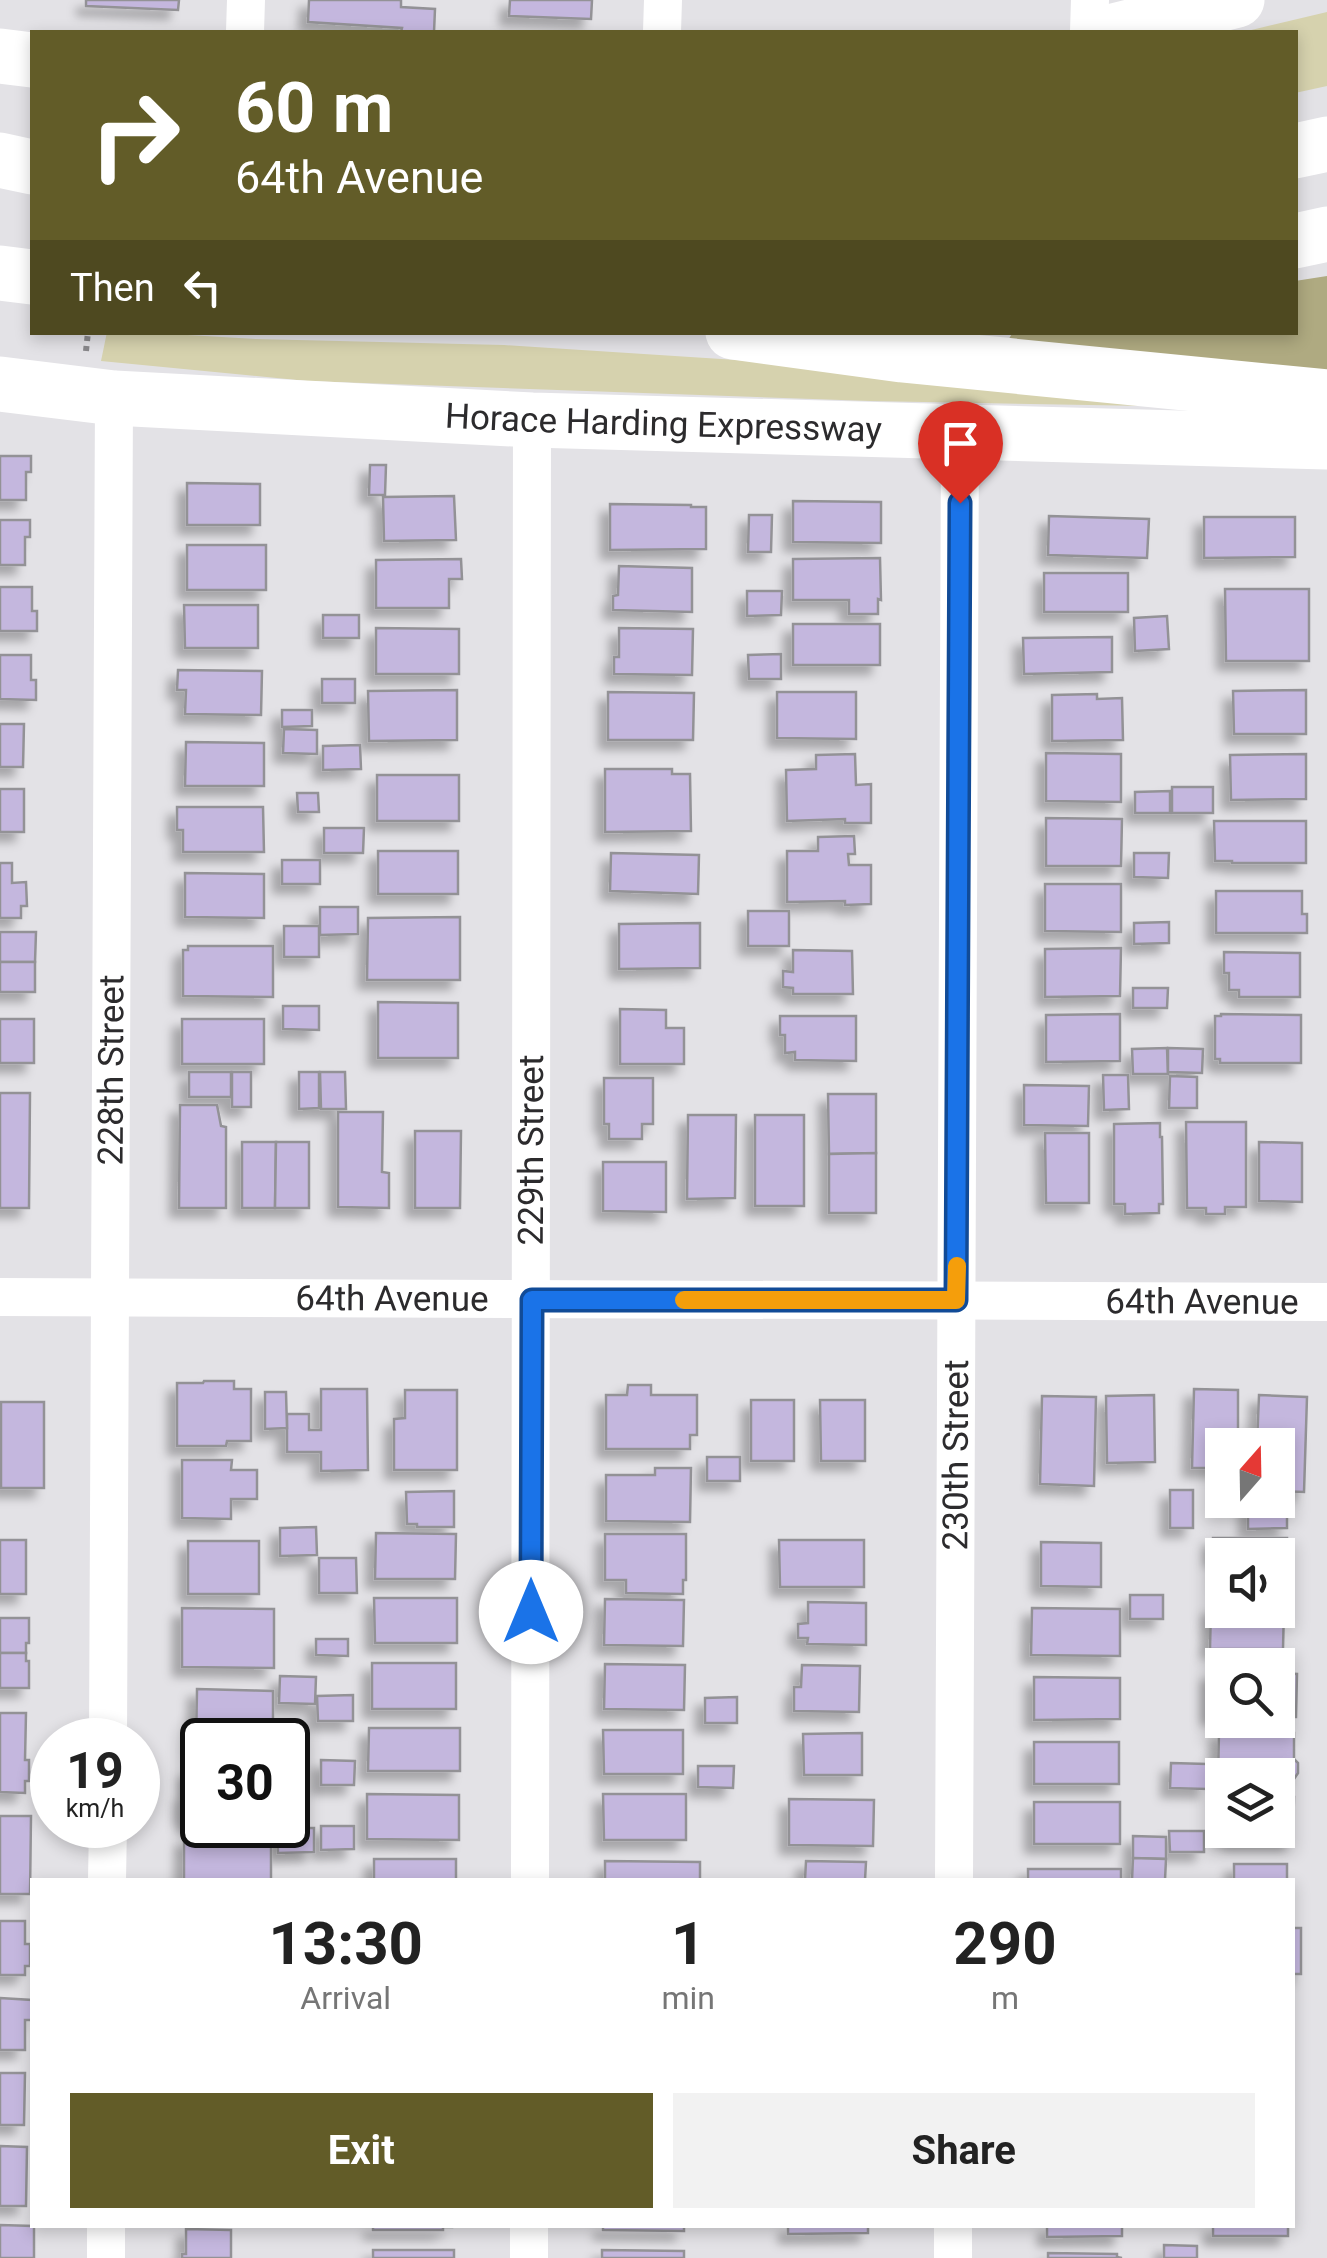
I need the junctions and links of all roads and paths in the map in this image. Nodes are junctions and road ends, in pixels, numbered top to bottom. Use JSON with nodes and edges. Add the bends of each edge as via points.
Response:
{"nodes":[{"id":1,"x":246,"y":0,"type":"edge"},
{"id":2,"x":663,"y":0,"type":"edge"},
{"id":3,"x":1090,"y":0,"type":"edge"},
{"id":4,"x":1237,"y":0,"type":"edge"},
{"id":5,"x":244,"y":30,"type":"edge"},
{"id":6,"x":662,"y":30,"type":"edge"},
{"id":7,"x":1089,"y":30,"type":"edge"},
{"id":8,"x":1118,"y":30,"type":"edge"},
{"id":9,"x":0,"y":56,"type":"edge"},
{"id":10,"x":30,"y":60,"type":"edge"},
{"id":11,"x":1327,"y":144,"type":"edge"},
{"id":12,"x":1298,"y":150,"type":"edge"},
{"id":13,"x":0,"y":160,"type":"edge"},
{"id":14,"x":30,"y":167,"type":"edge"},
{"id":15,"x":0,"y":178,"type":"edge"},
{"id":16,"x":30,"y":182,"type":"edge"},
{"id":17,"x":1327,"y":234,"type":"edge"},
{"id":18,"x":1298,"y":240,"type":"edge"},
{"id":19,"x":0,"y":272,"type":"edge"},
{"id":20,"x":30,"y":277,"type":"edge"},
{"id":21,"x":755,"y":335,"type":"edge"},
{"id":22,"x":0,"y":384,"type":"edge"},
{"id":23,"x":1327,"y":396,"type":"edge"},
{"id":24,"x":114,"y":398,"type":"junction"},
{"id":25,"x":532,"y":420,"type":"junction"},
{"id":26,"x":960,"y":432,"type":"junction"},
{"id":27,"x":1327,"y":442,"type":"edge"},
{"id":28,"x":0,"y":1297,"type":"edge"},
{"id":29,"x":110,"y":1297,"type":"junction"},
{"id":30,"x":532,"y":1300,"type":"junction"},
{"id":31,"x":956,"y":1300,"type":"junction"},
{"id":32,"x":1327,"y":1302,"type":"edge"},
{"id":33,"x":108,"y":1718,"type":"edge"},
{"id":34,"x":108,"y":1848,"type":"edge"},
{"id":35,"x":108,"y":1878,"type":"edge"},
{"id":36,"x":530,"y":1878,"type":"edge"},
{"id":37,"x":954,"y":1878,"type":"edge"},
{"id":38,"x":106,"y":2228,"type":"edge"},
{"id":39,"x":529,"y":2228,"type":"edge"},
{"id":40,"x":953,"y":2228,"type":"edge"},
{"id":41,"x":106,"y":2258,"type":"edge"},
{"id":42,"x":529,"y":2258,"type":"edge"},
{"id":43,"x":953,"y":2258,"type":"edge"}],
"edges":[{"from":1,"to":5,"type":"street"},
{"from":2,"to":6,"type":"street"},
{"from":3,"to":7,"type":"street"},
{"from":4,"to":8,"type":"main road"},
{"from":9,"to":10,"type":"main road"},
{"from":11,"to":12,"type":"main road"},
{"from":13,"to":14,"type":"main road"},
{"from":15,"to":16,"type":"main road"},
{"from":17,"to":18,"type":"main road"},
{"from":19,"to":20,"type":"main road"},
{"from":21,"to":23,"type":"main road"},
{"from":22,"to":24,"type":"main road","name":"Horace Harding Expressway"},
{"from":24,"to":25,"type":"main road","name":"Horace Harding Expressway"},
{"from":24,"to":29,"type":"street","name":"228th Street"},
{"from":25,"to":26,"type":"main road","name":"Horace Harding Expressway"},
{"from":25,"to":30,"type":"street","name":"229th Street"},
{"from":26,"to":27,"type":"main road","name":"Horace Harding Expressway"},
{"from":26,"to":31,"type":"street","name":"230th Street"},
{"from":28,"to":29,"type":"street","name":"64th Avenue"},
{"from":29,"to":30,"type":"street","name":"64th Avenue"},
{"from":29,"to":33,"type":"street","name":"228th Street"},
{"from":30,"to":31,"type":"street","name":"64th Avenue"},
{"from":30,"to":36,"type":"street","name":"229th Street"},
{"from":31,"to":32,"type":"street","name":"64th Avenue"},
{"from":31,"to":37,"type":"street","name":"230th Street"},
{"from":34,"to":35,"type":"street"},
{"from":38,"to":41,"type":"street"},
{"from":39,"to":42,"type":"street"},
{"from":40,"to":43,"type":"street"}]}
